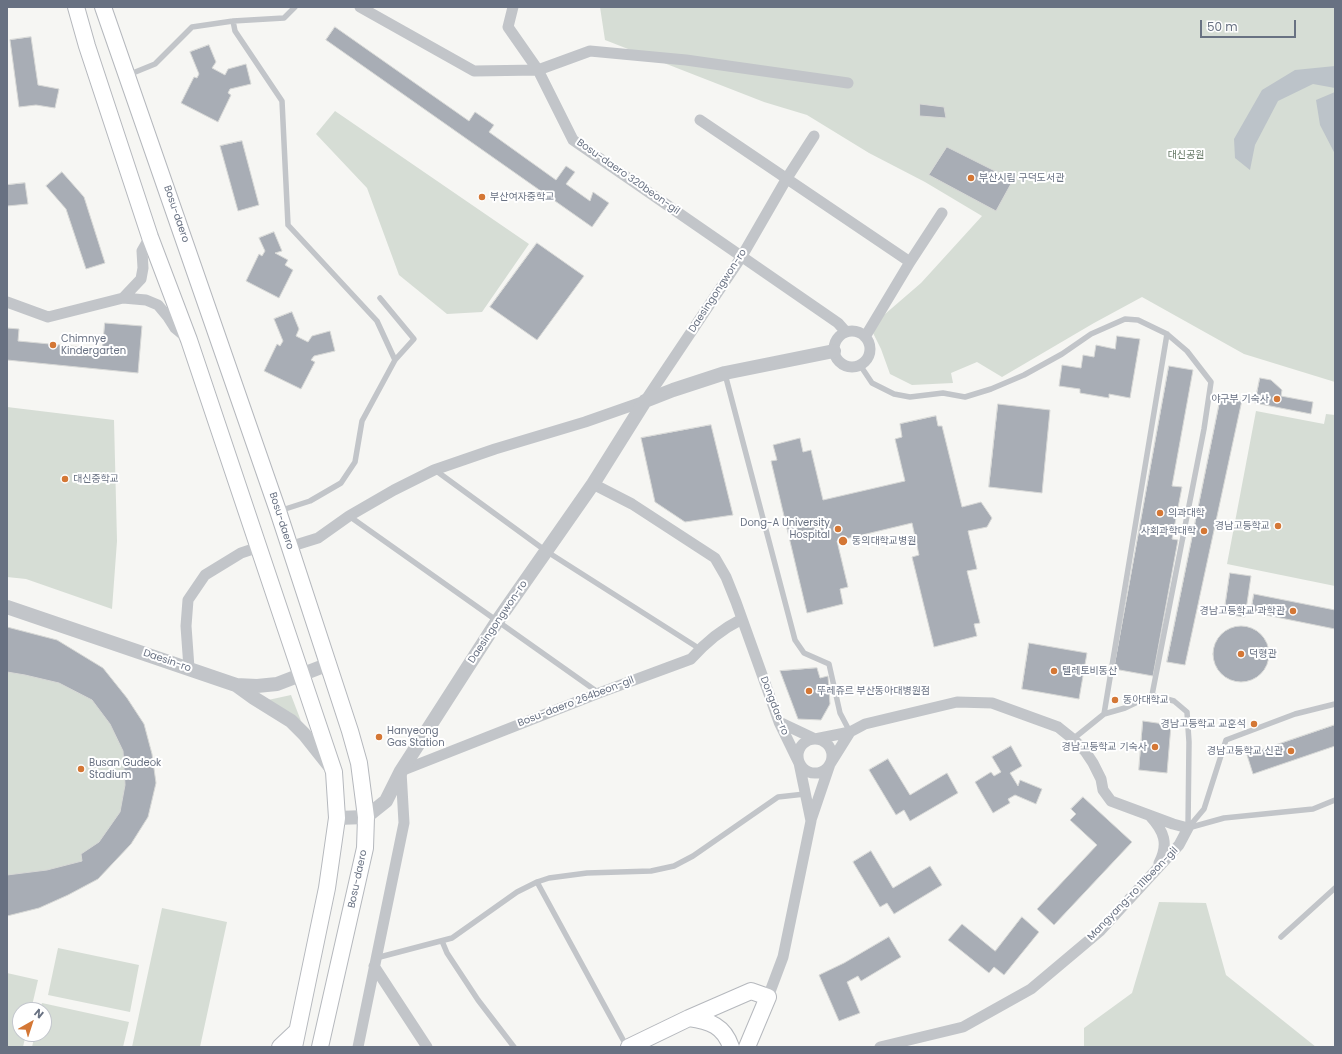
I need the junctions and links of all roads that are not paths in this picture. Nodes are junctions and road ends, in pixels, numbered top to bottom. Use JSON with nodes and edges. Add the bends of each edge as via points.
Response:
{"nodes":[{"id":1,"x":76,"y":7,"type":"edge"},
{"id":2,"x":103,"y":7,"type":"edge"},
{"id":3,"x":295,"y":7,"type":"edge"},
{"id":4,"x":360,"y":7,"type":"edge"},
{"id":5,"x":513,"y":7,"type":"edge"},
{"id":6,"x":233,"y":21,"type":"junction"},
{"id":7,"x":538,"y":70,"type":"junction"},
{"id":8,"x":128,"y":76,"type":"junction"},
{"id":9,"x":848,"y":84,"type":"dead end"},
{"id":10,"x":700,"y":120,"type":"dead end"},
{"id":11,"x":814,"y":136,"type":"dead end"},
{"id":12,"x":787,"y":178,"type":"junction"},
{"id":13,"x":942,"y":213,"type":"dead end"},
{"id":14,"x":150,"y":237,"type":"junction"},
{"id":15,"x":742,"y":256,"type":"junction"},
{"id":16,"x":910,"y":262,"type":"junction"},
{"id":17,"x":123,"y":298,"type":"junction"},
{"id":18,"x":380,"y":298,"type":"dead end"},
{"id":19,"x":7,"y":302,"type":"edge"},
{"id":20,"x":846,"y":332,"type":"junction"},
{"id":21,"x":1167,"y":334,"type":"junction"},
{"id":22,"x":865,"y":337,"type":"junction"},
{"id":23,"x":190,"y":340,"type":"junction"},
{"id":24,"x":834,"y":351,"type":"junction"},
{"id":25,"x":395,"y":360,"type":"junction"},
{"id":26,"x":860,"y":366,"type":"junction"},
{"id":27,"x":725,"y":374,"type":"junction"},
{"id":28,"x":645,"y":401,"type":"junction"},
{"id":29,"x":434,"y":470,"type":"junction"},
{"id":30,"x":593,"y":484,"type":"junction"},
{"id":31,"x":278,"y":511,"type":"junction"},
{"id":32,"x":349,"y":516,"type":"junction"},
{"id":33,"x":259,"y":547,"type":"junction"},
{"id":34,"x":289,"y":547,"type":"junction"},
{"id":35,"x":546,"y":550,"type":"junction"},
{"id":36,"x":7,"y":607,"type":"edge"},
{"id":37,"x":742,"y":618,"type":"junction"},
{"id":38,"x":498,"y":620,"type":"junction"},
{"id":39,"x":700,"y":649,"type":"junction"},
{"id":40,"x":328,"y":664,"type":"junction"},
{"id":41,"x":189,"y":668,"type":"junction"},
{"id":42,"x":302,"y":675,"type":"junction"},
{"id":43,"x":236,"y":685,"type":"junction"},
{"id":44,"x":599,"y":693,"type":"junction"},
{"id":45,"x":1152,"y":695,"type":"junction"},
{"id":46,"x":1335,"y":704,"type":"edge"},
{"id":47,"x":1104,"y":714,"type":"junction"},
{"id":48,"x":779,"y":722,"type":"junction"},
{"id":49,"x":850,"y":732,"type":"junction"},
{"id":50,"x":815,"y":739,"type":"junction"},
{"id":51,"x":1074,"y":739,"type":"junction"},
{"id":52,"x":799,"y":763,"type":"junction"},
{"id":53,"x":830,"y":764,"type":"junction"},
{"id":54,"x":334,"y":772,"type":"junction"},
{"id":55,"x":401,"y":772,"type":"junction"},
{"id":56,"x":805,"y":794,"type":"junction"},
{"id":57,"x":1335,"y":800,"type":"edge"},
{"id":58,"x":1150,"y":816,"type":"junction"},
{"id":59,"x":366,"y":817,"type":"junction"},
{"id":60,"x":338,"y":818,"type":"junction"},
{"id":61,"x":811,"y":821,"type":"junction"},
{"id":62,"x":1188,"y":828,"type":"junction"},
{"id":63,"x":1156,"y":870,"type":"junction"},
{"id":64,"x":537,"y":882,"type":"junction"},
{"id":65,"x":1335,"y":888,"type":"edge"},
{"id":66,"x":1280,"y":937,"type":"dead end"},
{"id":67,"x":442,"y":941,"type":"junction"},
{"id":68,"x":375,"y":962,"type":"junction"},
{"id":69,"x":768,"y":997,"type":"junction"},
{"id":70,"x":689,"y":1018,"type":"junction"},
{"id":71,"x":297,"y":1031,"type":"junction"},
{"id":72,"x":280,"y":1047,"type":"edge"},
{"id":73,"x":294,"y":1047,"type":"edge"},
{"id":74,"x":320,"y":1047,"type":"edge"},
{"id":75,"x":358,"y":1047,"type":"edge"},
{"id":76,"x":427,"y":1047,"type":"edge"},
{"id":77,"x":514,"y":1047,"type":"edge"},
{"id":78,"x":628,"y":1047,"type":"edge"},
{"id":79,"x":731,"y":1047,"type":"edge"},
{"id":80,"x":747,"y":1047,"type":"edge"},
{"id":81,"x":880,"y":1047,"type":"edge"}],
"edges":[{"from":1,"to":14,"type":"main road"},
{"from":2,"to":8,"type":"main road","name":"Bosu-daero"},
{"from":3,"to":6,"type":"lane","via":[[284,18]]},
{"from":4,"to":7,"type":"street","via":[[474,71]]},
{"from":5,"to":7,"type":"street","name":"Bosu-daero 320beon-gil","via":[[508,27]]},
{"from":6,"to":8,"type":"lane","via":[[192,27],[155,64]]},
{"from":6,"to":25,"type":"lane","via":[[235,31],[282,101],[288,225],[377,321]]},
{"from":7,"to":9,"type":"street","via":[[590,51],[686,60]]},
{"from":7,"to":15,"type":"street","name":"Bosu-daero 320beon-gil","via":[[573,140]]},
{"from":8,"to":31,"type":"main road","name":"Bosu-daero"},
{"from":10,"to":12,"type":"street"},
{"from":11,"to":12,"type":"street","name":"Daesingongwon-ro"},
{"from":12,"to":15,"type":"street","name":"Daesingongwon-ro"},
{"from":12,"to":16,"type":"street"},
{"from":13,"to":16,"type":"street"},
{"from":14,"to":17,"type":"street","via":[[142,252],[141,279]]},
{"from":14,"to":23,"type":"main road"},
{"from":15,"to":20,"type":"street","name":"Bosu-daero 320beon-gil","via":[[838,323]]},
{"from":15,"to":28,"type":"street","name":"Daesingongwon-ro"},
{"from":16,"to":22,"type":"street"},
{"from":17,"to":19,"type":"street","via":[[48,317]]},
{"from":17,"to":23,"type":"street","via":[[146,300],[158,305],[175,328]]},
{"from":18,"to":25,"type":"lane","via":[[414,339]]},
{"from":20,"to":22,"type":"street","via":[[856,332]]},
{"from":20,"to":24,"type":"street","via":[[835,343]]},
{"from":21,"to":26,"type":"lane","via":[[1138,320],[1125,319],[1091,334],[1024,375],[965,397],[943,393],[910,397],[894,394],[872,383]]},
{"from":21,"to":45,"type":"lane","via":[[1187,351],[1211,382]]},
{"from":21,"to":47,"type":"lane"},
{"from":22,"to":26,"type":"street","via":[[870,346],[868,358]]},
{"from":23,"to":33,"type":"main road"},
{"from":24,"to":26,"type":"street","via":[[837,359],[844,365],[852,368]]},
{"from":24,"to":27,"type":"street"},
{"from":25,"to":31,"type":"lane","via":[[362,421],[355,462],[341,483],[310,501]]},
{"from":27,"to":28,"type":"street"},
{"from":27,"to":49,"type":"lane","via":[[795,640],[804,652],[829,664],[840,713]]},
{"from":28,"to":29,"type":"street"},
{"from":28,"to":30,"type":"street","name":"Daesingongwon-ro"},
{"from":29,"to":32,"type":"street"},
{"from":29,"to":35,"type":"lane"},
{"from":30,"to":35,"type":"street","name":"Daesingongwon-ro"},
{"from":30,"to":37,"type":"street","name":"Dongdae-ro","via":[[632,504],[715,558],[726,577]]},
{"from":31,"to":34,"type":"main road","name":"Bosu-daero"},
{"from":32,"to":34,"type":"street","via":[[318,538]]},
{"from":32,"to":38,"type":"lane"},
{"from":33,"to":41,"type":"street","via":[[242,553],[205,575],[188,600],[186,626]]},
{"from":33,"to":42,"type":"main road"},
{"from":34,"to":40,"type":"main road","name":"Bosu-daero"},
{"from":35,"to":38,"type":"street","name":"Daesingongwon-ro"},
{"from":35,"to":39,"type":"lane"},
{"from":36,"to":41,"type":"street","name":"Daesin-ro"},
{"from":37,"to":39,"type":"street","name":"Bosu-daero 264beon-gil"},
{"from":37,"to":48,"type":"street","name":"Dongdae-ro"},
{"from":38,"to":44,"type":"lane"},
{"from":38,"to":55,"type":"street","name":"Daesingongwon-ro"},
{"from":39,"to":44,"type":"street","name":"Bosu-daero 264beon-gil","via":[[691,659]]},
{"from":40,"to":42,"type":"street","name":"Daesin-ro"},
{"from":40,"to":59,"type":"main road","name":"Bosu-daero","via":[[359,763]]},
{"from":41,"to":43,"type":"street","name":"Daesin-ro"},
{"from":42,"to":43,"type":"street","name":"Daesin-ro","via":[[277,684]]},
{"from":42,"to":54,"type":"main road"},
{"from":43,"to":54,"type":"street","via":[[291,721]]},
{"from":44,"to":55,"type":"street","name":"Bosu-daero 264beon-gil"},
{"from":45,"to":47,"type":"lane","via":[[1126,708]]},
{"from":45,"to":62,"type":"lane","via":[[1174,701],[1187,712],[1190,742]]},
{"from":46,"to":62,"type":"lane","via":[[1295,714],[1226,740],[1204,809]]},
{"from":47,"to":51,"type":"lane"},
{"from":48,"to":50,"type":"street"},
{"from":48,"to":52,"type":"street","name":"Dongdae-ro"},
{"from":49,"to":50,"type":"street"},
{"from":49,"to":51,"type":"street","via":[[865,724],[957,702],[992,703],[1058,727]]},
{"from":49,"to":53,"type":"street"},
{"from":50,"to":52,"type":"street","via":[[800,746],[797,755]]},
{"from":50,"to":53,"type":"street","via":[[824,741],[830,748]]},
{"from":51,"to":58,"type":"street","via":[[1093,763],[1103,790],[1111,801]]},
{"from":52,"to":53,"type":"street","via":[[810,773],[825,770]]},
{"from":52,"to":56,"type":"street","name":"Dongdae-ro"},
{"from":53,"to":61,"type":"street"},
{"from":54,"to":60,"type":"main road"},
{"from":55,"to":59,"type":"street","name":"Daesingongwon-ro","via":[[386,800]]},
{"from":55,"to":68,"type":"street","via":[[404,823]]},
{"from":56,"to":61,"type":"street","name":"Dongdae-ro"},
{"from":56,"to":64,"type":"lane","via":[[778,797],[693,856],[674,866],[651,871],[587,873]]},
{"from":57,"to":62,"type":"lane","via":[[1313,809],[1224,818]]},
{"from":58,"to":62,"type":"street"},
{"from":58,"to":63,"type":"street","via":[[1159,826],[1164,840],[1164,853]]},
{"from":59,"to":60,"type":"street"},
{"from":59,"to":74,"type":"main road","name":"Bosu-daero","via":[[365,848]]},
{"from":60,"to":71,"type":"main road","via":[[327,888]]},
{"from":61,"to":69,"type":"street","name":"Dongdae-ro","via":[[783,957]]},
{"from":62,"to":63,"type":"street","name":"Mangyang-ro 111beon-gil","via":[[1180,845]]},
{"from":63,"to":81,"type":"street","name":"Mangyang-ro 111beon-gil","via":[[1100,931],[1031,989],[963,1027]]},
{"from":64,"to":67,"type":"lane","via":[[517,892],[452,938]]},
{"from":64,"to":78,"type":"lane"},
{"from":65,"to":66,"type":"lane"},
{"from":67,"to":68,"type":"lane"},
{"from":67,"to":77,"type":"lane","via":[[447,954],[478,1000]]},
{"from":68,"to":75,"type":"street"},
{"from":68,"to":76,"type":"street"},
{"from":69,"to":70,"type":"main road","via":[[751,991]]},
{"from":69,"to":80,"type":"main road"},
{"from":70,"to":78,"type":"main road"},
{"from":70,"to":79,"type":"main road","via":[[706,1020],[716,1026],[729,1040]]},
{"from":71,"to":72,"type":"main road"},
{"from":71,"to":73,"type":"main road"}]}
